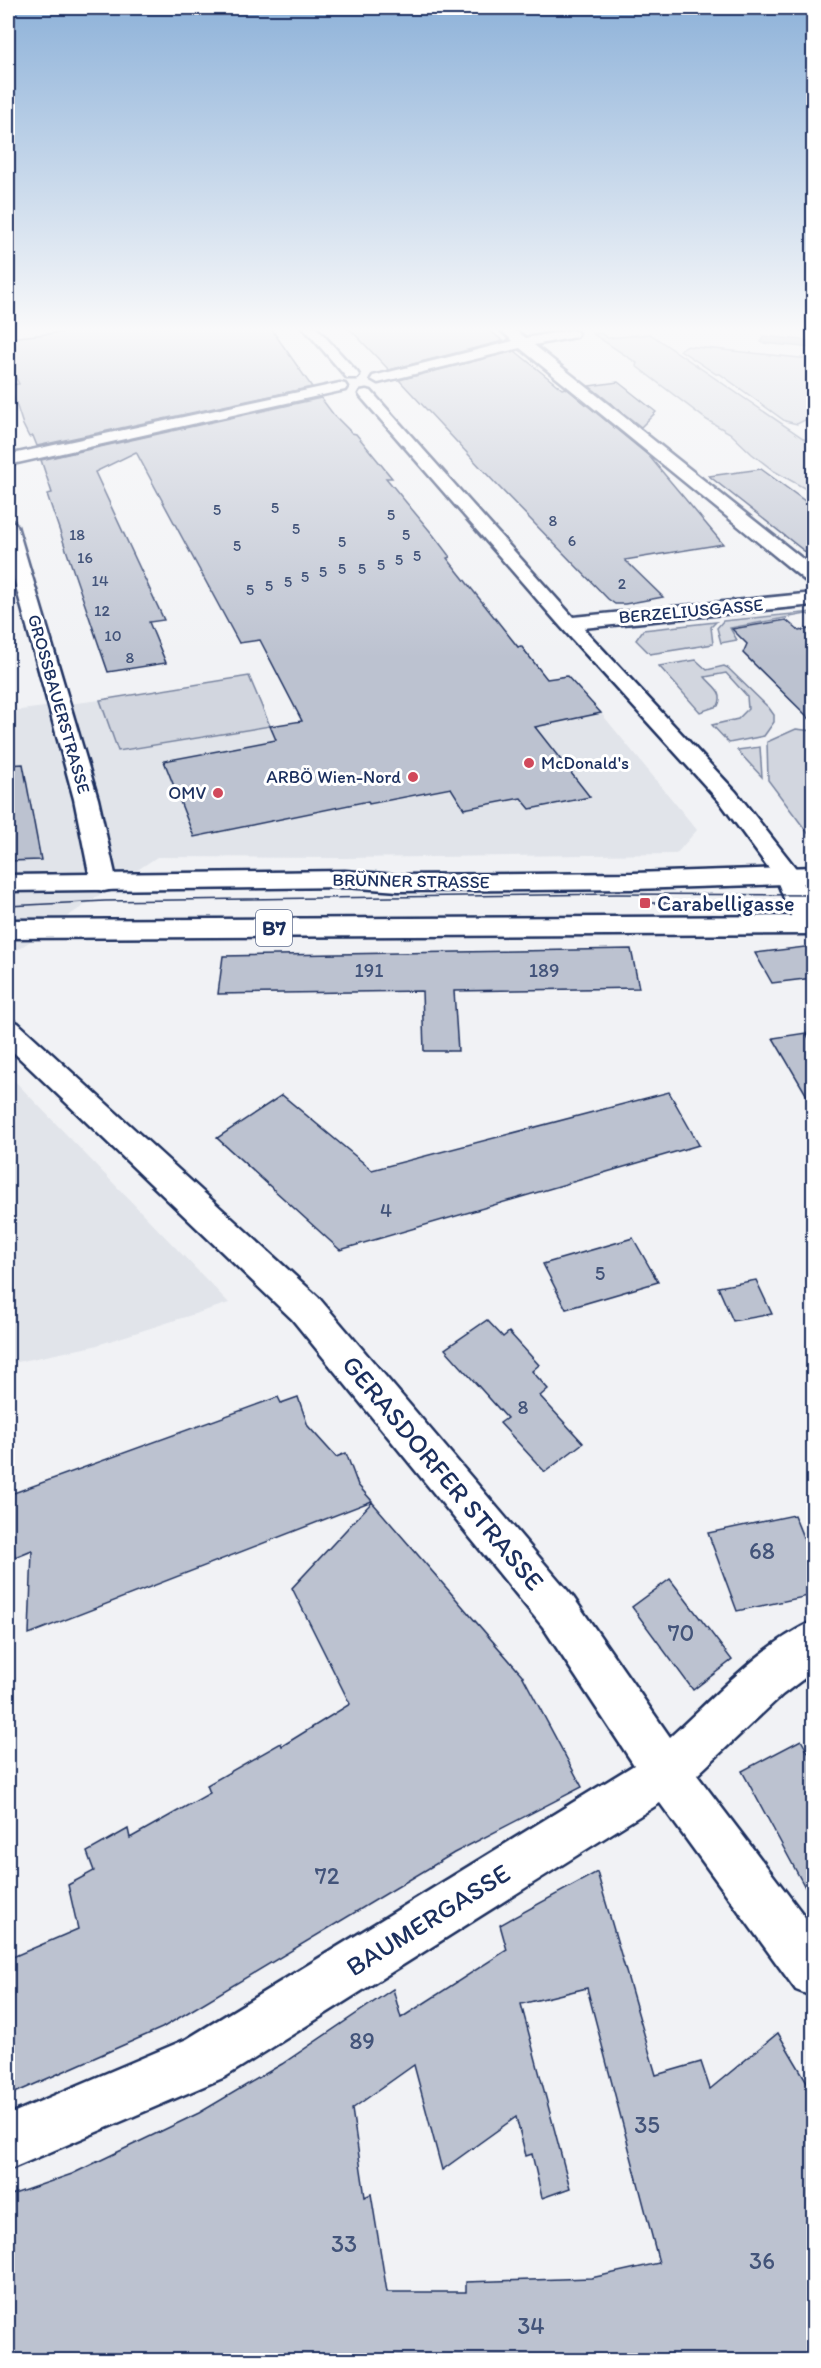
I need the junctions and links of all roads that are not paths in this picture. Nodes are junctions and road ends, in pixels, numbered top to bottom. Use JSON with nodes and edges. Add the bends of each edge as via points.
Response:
{"nodes":[{"id":1,"x":110,"y":438,"type":"edge"},
{"id":2,"x":404,"y":438,"type":"edge"},
{"id":3,"x":640,"y":438,"type":"edge"},
{"id":4,"x":8,"y":460,"type":"edge"},
{"id":5,"x":8,"y":526,"type":"edge"},
{"id":6,"x":813,"y":578,"type":"edge"},
{"id":7,"x":813,"y":599,"type":"edge"},
{"id":8,"x":568,"y":623,"type":"junction"},
{"id":9,"x":801,"y":876,"type":"edge"},
{"id":10,"x":8,"y":883,"type":"edge"},
{"id":11,"x":104,"y":883,"type":"junction"},
{"id":12,"x":810,"y":925,"type":"edge"},
{"id":13,"x":8,"y":929,"type":"edge"},
{"id":14,"x":8,"y":1030,"type":"edge"},
{"id":15,"x":813,"y":1643,"type":"edge"},
{"id":16,"x":666,"y":1772,"type":"junction"},
{"id":17,"x":813,"y":1972,"type":"edge"},
{"id":18,"x":8,"y":2143,"type":"edge"}],
"edges":[{"from":1,"to":4,"type":"street"},
{"from":2,"to":8,"type":"street"},
{"from":3,"to":6,"type":"street"},
{"from":5,"to":11,"type":"street","name":"GROSSBAUERSTRASSE","via":[[86,799]]},
{"from":7,"to":8,"type":"street","name":"BERZELIUSGASSE"},
{"from":8,"to":9,"type":"street"},
{"from":9,"to":11,"type":"street","name":"BRÜNNER STRASSE","number":"B7","via":[[422,883],[345,879]]},
{"from":9,"to":12,"type":"street"},
{"from":10,"to":11,"type":"street","name":"BRÜNNER STRASSE","number":"B7"},
{"from":12,"to":13,"type":"street","number":"B7"},
{"from":14,"to":16,"type":"street","name":"GERASDORFER STRASSE","via":[[305,1308],[558,1612]]},
{"from":15,"to":16,"type":"street","name":"BAUMERGASSE","via":[[766,1679]]},
{"from":16,"to":17,"type":"street","name":"GERASDORFER STRASSE"},
{"from":16,"to":18,"type":"street","name":"BAUMERGASSE","via":[[206,2058]]}]}
